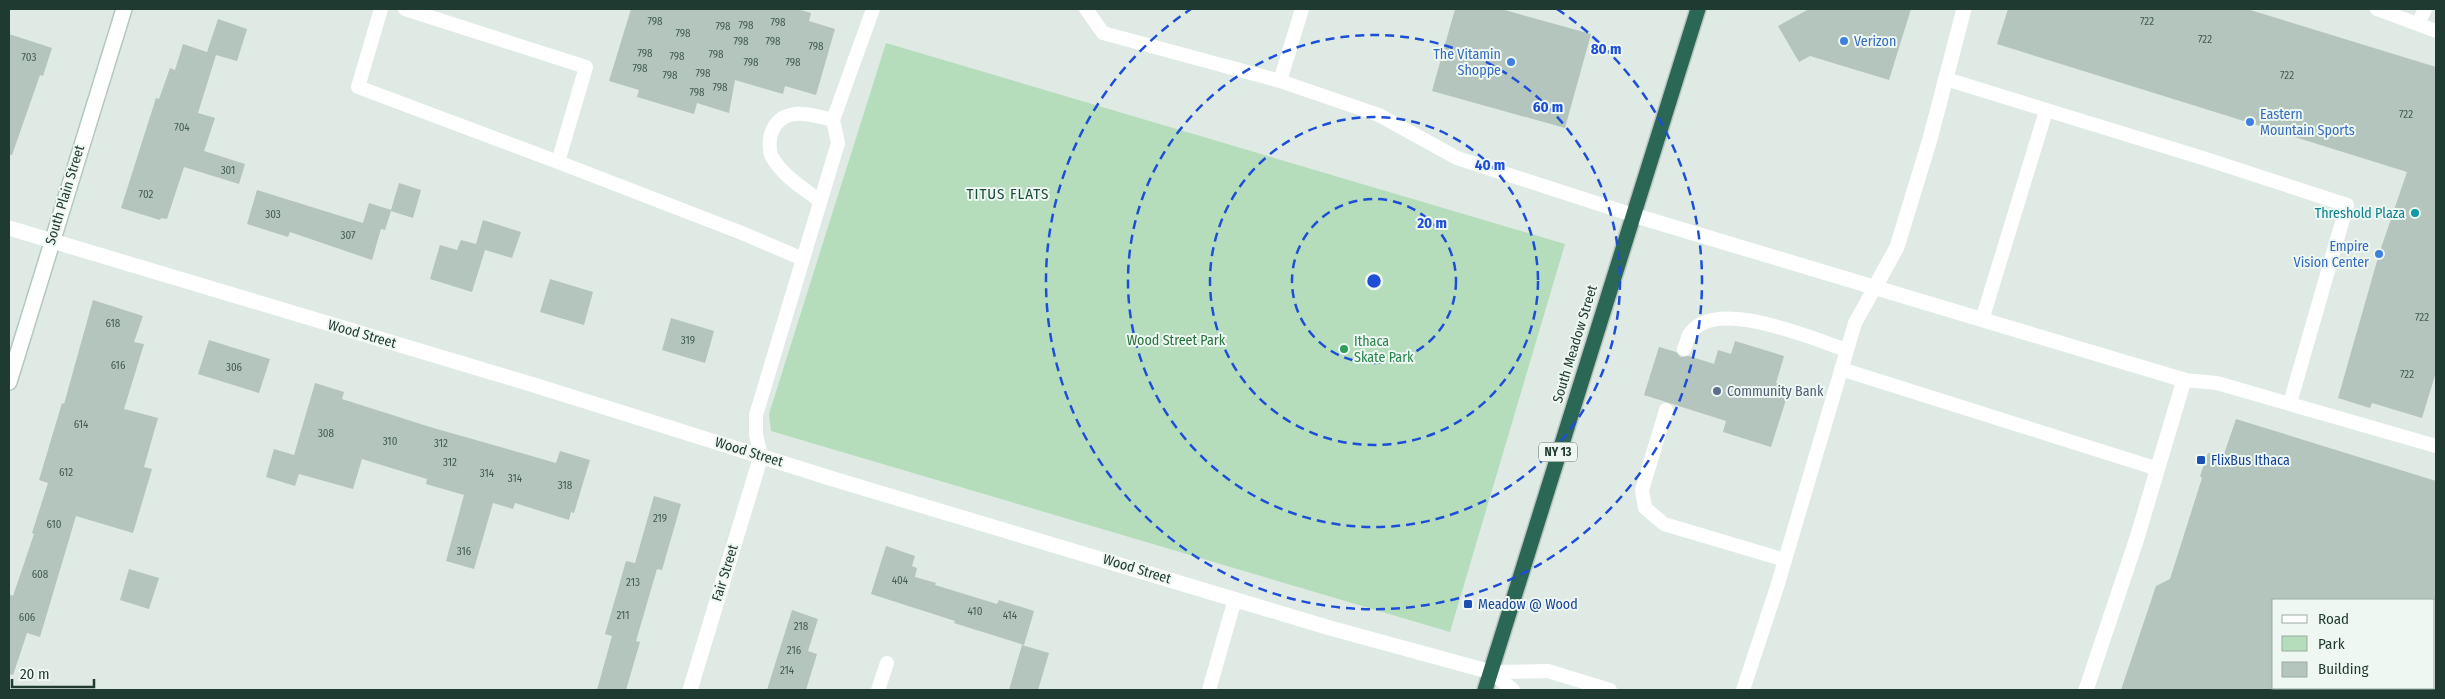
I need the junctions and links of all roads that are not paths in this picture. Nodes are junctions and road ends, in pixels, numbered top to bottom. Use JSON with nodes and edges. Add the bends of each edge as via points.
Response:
{"nodes":[{"id":1,"x":124,"y":9,"type":"edge"},
{"id":2,"x":381,"y":9,"type":"edge"},
{"id":3,"x":405,"y":9,"type":"edge"},
{"id":4,"x":873,"y":9,"type":"edge"},
{"id":5,"x":1086,"y":9,"type":"edge"},
{"id":6,"x":1302,"y":9,"type":"edge"},
{"id":7,"x":1698,"y":9,"type":"edge"},
{"id":8,"x":1964,"y":9,"type":"edge"},
{"id":9,"x":2377,"y":9,"type":"edge"},
{"id":10,"x":2425,"y":9,"type":"edge"},
{"id":11,"x":420,"y":11,"type":"edge"},
{"id":12,"x":2418,"y":24,"type":"junction"},
{"id":13,"x":2436,"y":31,"type":"edge"},
{"id":14,"x":1946,"y":79,"type":"junction"},
{"id":15,"x":1280,"y":81,"type":"junction"},
{"id":16,"x":2046,"y":111,"type":"junction"},
{"id":17,"x":833,"y":120,"type":"junction"},
{"id":18,"x":558,"y":162,"type":"junction"},
{"id":19,"x":820,"y":200,"type":"junction"},
{"id":20,"x":1632,"y":215,"type":"junction"},
{"id":21,"x":9,"y":228,"type":"edge"},
{"id":22,"x":51,"y":241,"type":"junction"},
{"id":23,"x":803,"y":259,"type":"junction"},
{"id":24,"x":1875,"y":287,"type":"junction"},
{"id":25,"x":1982,"y":320,"type":"junction"},
{"id":26,"x":1684,"y":349,"type":"dead end"},
{"id":27,"x":1846,"y":350,"type":"junction"},
{"id":28,"x":1841,"y":369,"type":"junction"},
{"id":29,"x":2184,"y":380,"type":"junction"},
{"id":30,"x":9,"y":382,"type":"edge"},
{"id":31,"x":2290,"y":404,"type":"junction"},
{"id":32,"x":1666,"y":410,"type":"dead end"},
{"id":33,"x":2436,"y":446,"type":"edge"},
{"id":34,"x":761,"y":456,"type":"junction"},
{"id":35,"x":2158,"y":469,"type":"junction"},
{"id":36,"x":1784,"y":560,"type":"junction"},
{"id":37,"x":1235,"y":598,"type":"junction"},
{"id":38,"x":887,"y":663,"type":"dead end"},
{"id":39,"x":1491,"y":672,"type":"junction"},
{"id":40,"x":690,"y":690,"type":"edge"},
{"id":41,"x":878,"y":690,"type":"edge"},
{"id":42,"x":1209,"y":690,"type":"edge"},
{"id":43,"x":1486,"y":690,"type":"edge"},
{"id":44,"x":1513,"y":690,"type":"edge"},
{"id":45,"x":1610,"y":690,"type":"edge"},
{"id":46,"x":1743,"y":690,"type":"edge"},
{"id":47,"x":2086,"y":690,"type":"edge"}],
"edges":[{"from":1,"to":22,"type":"street","name":"South Plain Street"},
{"from":2,"to":18,"type":"lane","via":[[358,87]]},
{"from":3,"to":11,"type":"lane"},
{"from":4,"to":17,"type":"lane"},
{"from":5,"to":15,"type":"lane","via":[[1103,33]]},
{"from":6,"to":15,"type":"lane"},
{"from":7,"to":20,"type":"highway","name":"South Meadow Street","number":"NY 13"},
{"from":8,"to":14,"type":"street"},
{"from":9,"to":12,"type":"lane"},
{"from":10,"to":12,"type":"lane"},
{"from":11,"to":18,"type":"lane","via":[[586,67]]},
{"from":12,"to":13,"type":"lane"},
{"from":14,"to":16,"type":"lane"},
{"from":14,"to":24,"type":"street","via":[[1897,247]]},
{"from":15,"to":20,"type":"lane","via":[[1379,115],[1457,158]]},
{"from":16,"to":25,"type":"lane"},
{"from":16,"to":31,"type":"lane","via":[[2348,205]]},
{"from":17,"to":19,"type":"lane","via":[[838,143]]},
{"from":17,"to":19,"type":"lane","via":[[795,113],[782,117],[770,138],[770,155],[781,169]]},
{"from":18,"to":23,"type":"lane"},
{"from":19,"to":23,"type":"lane"},
{"from":20,"to":24,"type":"street"},
{"from":20,"to":39,"type":"highway","name":"South Meadow Street","number":"NY 13"},
{"from":21,"to":22,"type":"street","name":"Wood Street"},
{"from":22,"to":30,"type":"street","name":"South Plain Street"},
{"from":22,"to":34,"type":"street","name":"Wood Street","via":[[534,384]]},
{"from":23,"to":34,"type":"lane","via":[[756,415]]},
{"from":24,"to":25,"type":"street"},
{"from":24,"to":27,"type":"lane","via":[[1855,323]]},
{"from":25,"to":29,"type":"street"},
{"from":26,"to":27,"type":"lane","via":[[1689,335],[1698,325],[1735,317]]},
{"from":27,"to":28,"type":"lane"},
{"from":28,"to":35,"type":"lane"},
{"from":28,"to":36,"type":"lane"},
{"from":29,"to":31,"type":"lane","via":[[2217,382]]},
{"from":29,"to":35,"type":"street"},
{"from":31,"to":33,"type":"lane"},
{"from":32,"to":36,"type":"lane","via":[[1642,490],[1644,508],[1664,524]]},
{"from":34,"to":37,"type":"street","name":"Wood Street"},
{"from":34,"to":40,"type":"street","name":"Fair Street"},
{"from":35,"to":47,"type":"street"},
{"from":36,"to":46,"type":"lane"},
{"from":37,"to":39,"type":"street","name":"Wood Street"},
{"from":37,"to":42,"type":"lane"},
{"from":38,"to":41,"type":"lane"},
{"from":39,"to":43,"type":"highway","name":"South Meadow Street","number":"NY 13"},
{"from":39,"to":44,"type":"lane"},
{"from":39,"to":45,"type":"lane","via":[[1548,670]]}]}
